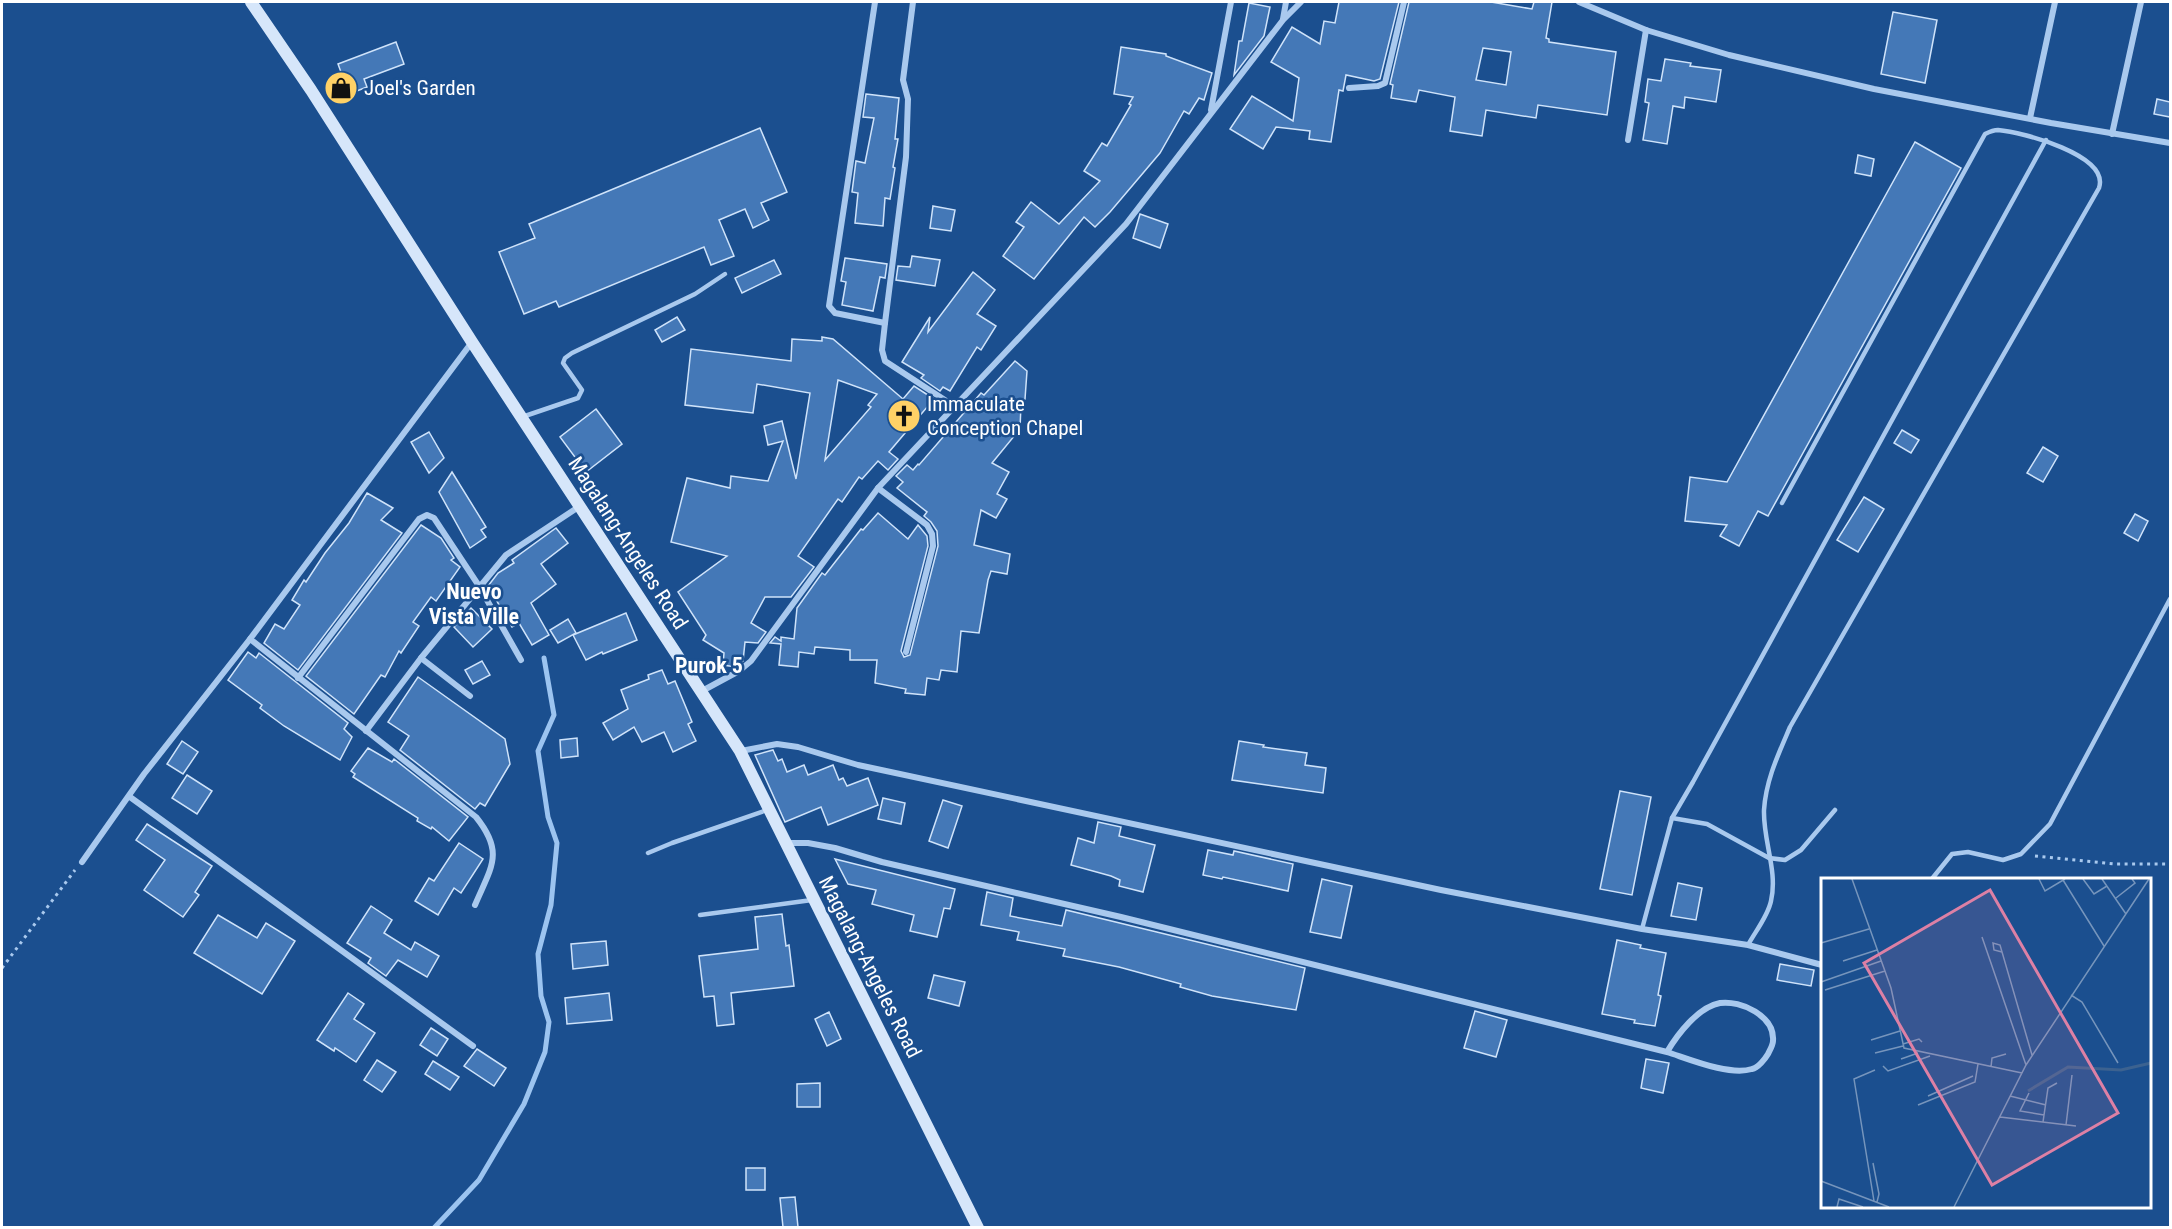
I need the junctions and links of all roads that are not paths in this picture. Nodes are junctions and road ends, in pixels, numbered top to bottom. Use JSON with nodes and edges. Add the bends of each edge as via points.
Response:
{"nodes":[{"id":1,"x":251,"y":2,"type":"edge"},
{"id":2,"x":874,"y":2,"type":"edge"},
{"id":3,"x":913,"y":2,"type":"edge"},
{"id":4,"x":1231,"y":2,"type":"edge"},
{"id":5,"x":1286,"y":2,"type":"edge"},
{"id":6,"x":1301,"y":2,"type":"edge"},
{"id":7,"x":1404,"y":2,"type":"edge"},
{"id":8,"x":1579,"y":2,"type":"edge"},
{"id":9,"x":2055,"y":2,"type":"edge"},
{"id":10,"x":2141,"y":2,"type":"edge"},
{"id":11,"x":1283,"y":20,"type":"junction"},
{"id":12,"x":1646,"y":30,"type":"junction"},
{"id":13,"x":1349,"y":87,"type":"dead end"},
{"id":14,"x":1210,"y":114,"type":"junction"},
{"id":15,"x":2030,"y":118,"type":"junction"},
{"id":16,"x":2112,"y":134,"type":"junction"},
{"id":17,"x":1628,"y":140,"type":"dead end"},
{"id":18,"x":2046,"y":140,"type":"junction"},
{"id":19,"x":2170,"y":143,"type":"edge"},
{"id":20,"x":725,"y":274,"type":"dead end"},
{"id":21,"x":885,"y":323,"type":"junction"},
{"id":22,"x":472,"y":342,"type":"junction"},
{"id":23,"x":954,"y":406,"type":"junction"},
{"id":24,"x":522,"y":417,"type":"junction"},
{"id":25,"x":879,"y":488,"type":"junction"},
{"id":26,"x":1782,"y":503,"type":"dead end"},
{"id":27,"x":580,"y":506,"type":"junction"},
{"id":28,"x":479,"y":586,"type":"junction"},
{"id":29,"x":2170,"y":599,"type":"edge"},
{"id":30,"x":250,"y":639,"type":"junction"},
{"id":31,"x":906,"y":652,"type":"dead end"},
{"id":32,"x":421,"y":658,"type":"junction"},
{"id":33,"x":521,"y":660,"type":"dead end"},
{"id":34,"x":298,"y":678,"type":"junction"},
{"id":35,"x":702,"y":691,"type":"junction"},
{"id":36,"x":470,"y":696,"type":"dead end"},
{"id":37,"x":366,"y":731,"type":"junction"},
{"id":38,"x":740,"y":751,"type":"junction"},
{"id":39,"x":130,"y":796,"type":"junction"},
{"id":40,"x":771,"y":809,"type":"junction"},
{"id":41,"x":1835,"y":810,"type":"dead end"},
{"id":42,"x":1672,"y":818,"type":"junction"},
{"id":43,"x":786,"y":843,"type":"junction"},
{"id":44,"x":648,"y":853,"type":"dead end"},
{"id":45,"x":1769,"y":858,"type":"junction"},
{"id":46,"x":82,"y":862,"type":"road end"},
{"id":47,"x":1932,"y":878,"type":"edge"},
{"id":48,"x":815,"y":899,"type":"junction"},
{"id":49,"x":475,"y":904,"type":"dead end"},
{"id":50,"x":700,"y":915,"type":"dead end"},
{"id":51,"x":1642,"y":929,"type":"junction"},
{"id":52,"x":1748,"y":945,"type":"junction"},
{"id":53,"x":1821,"y":965,"type":"edge"},
{"id":54,"x":473,"y":1046,"type":"dead end"},
{"id":55,"x":1666,"y":1052,"type":"junction"},
{"id":56,"x":978,"y":1227,"type":"edge"}],
"edges":[{"from":1,"to":22,"type":"main road","name":"Magalang-Angeles Road"},
{"from":2,"to":21,"type":"street","via":[[829,306],[835,313]]},
{"from":3,"to":21,"type":"street","via":[[903,80],[908,99],[906,157]]},
{"from":4,"to":14,"type":"street"},
{"from":5,"to":11,"type":"street"},
{"from":6,"to":11,"type":"street"},
{"from":7,"to":13,"type":"street","via":[[1385,83]]},
{"from":8,"to":12,"type":"street"},
{"from":9,"to":15,"type":"street"},
{"from":10,"to":16,"type":"street"},
{"from":11,"to":14,"type":"street"},
{"from":12,"to":15,"type":"street","via":[[1729,55],[1874,89]]},
{"from":12,"to":17,"type":"street"},
{"from":14,"to":23,"type":"street","via":[[1126,224]]},
{"from":15,"to":16,"type":"street"},
{"from":16,"to":19,"type":"street"},
{"from":18,"to":26,"type":"lane","via":[[1996,130],[1985,134]]},
{"from":18,"to":42,"type":"lane"},
{"from":18,"to":45,"type":"lane","via":[[2074,153],[2097,171],[2099,188],[1790,727],[1769,776],[1764,811]]},
{"from":20,"to":24,"type":"lane","via":[[696,294],[572,353],[563,363],[582,390],[578,398]]},
{"from":21,"to":23,"type":"street","via":[[885,361]]},
{"from":22,"to":24,"type":"main road","name":"Magalang-Angeles Road"},
{"from":22,"to":30,"type":"street"},
{"from":23,"to":25,"type":"street"},
{"from":24,"to":27,"type":"main road","name":"Magalang-Angeles Road"},
{"from":25,"to":31,"type":"street","via":[[927,525],[932,534],[933,546]]},
{"from":25,"to":35,"type":"street","via":[[751,660]]},
{"from":27,"to":28,"type":"street","via":[[506,555]]},
{"from":27,"to":35,"type":"main road","name":"Magalang-Angeles Road"},
{"from":28,"to":32,"type":"street"},
{"from":28,"to":33,"type":"street"},
{"from":28,"to":34,"type":"street","via":[[434,518],[427,514],[419,519]]},
{"from":29,"to":47,"type":"lane","via":[[2050,824],[2021,854],[2003,860],[1968,852],[1952,854]]},
{"from":30,"to":34,"type":"street"},
{"from":30,"to":39,"type":"street"},
{"from":32,"to":36,"type":"street"},
{"from":32,"to":37,"type":"street"},
{"from":34,"to":37,"type":"street"},
{"from":35,"to":38,"type":"main road","name":"Magalang-Angeles Road"},
{"from":37,"to":49,"type":"street","via":[[476,818],[490,834],[494,849],[492,866]]},
{"from":38,"to":40,"type":"main road","name":"Magalang-Angeles Road"},
{"from":38,"to":51,"type":"street","via":[[777,744],[798,747],[858,765]]},
{"from":39,"to":46,"type":"street"},
{"from":39,"to":54,"type":"street"},
{"from":40,"to":43,"type":"main road","name":"Magalang-Angeles Road"},
{"from":40,"to":44,"type":"lane"},
{"from":41,"to":45,"type":"lane","via":[[1801,850],[1785,860]]},
{"from":42,"to":45,"type":"lane","via":[[1707,824]]},
{"from":42,"to":51,"type":"lane"},
{"from":43,"to":48,"type":"main road","name":"Magalang-Angeles Road"},
{"from":43,"to":55,"type":"street","via":[[835,848]]},
{"from":45,"to":52,"type":"lane","via":[[1774,877],[1771,903]]},
{"from":48,"to":50,"type":"lane"},
{"from":48,"to":56,"type":"main road","name":"Magalang-Angeles Road"},
{"from":51,"to":52,"type":"street"},
{"from":52,"to":53,"type":"street"},
{"from":55,"to":55,"type":"street","via":[[1680,1031],[1718,1004],[1742,1004],[1772,1028],[1774,1043],[1754,1069],[1733,1071]]}]}
